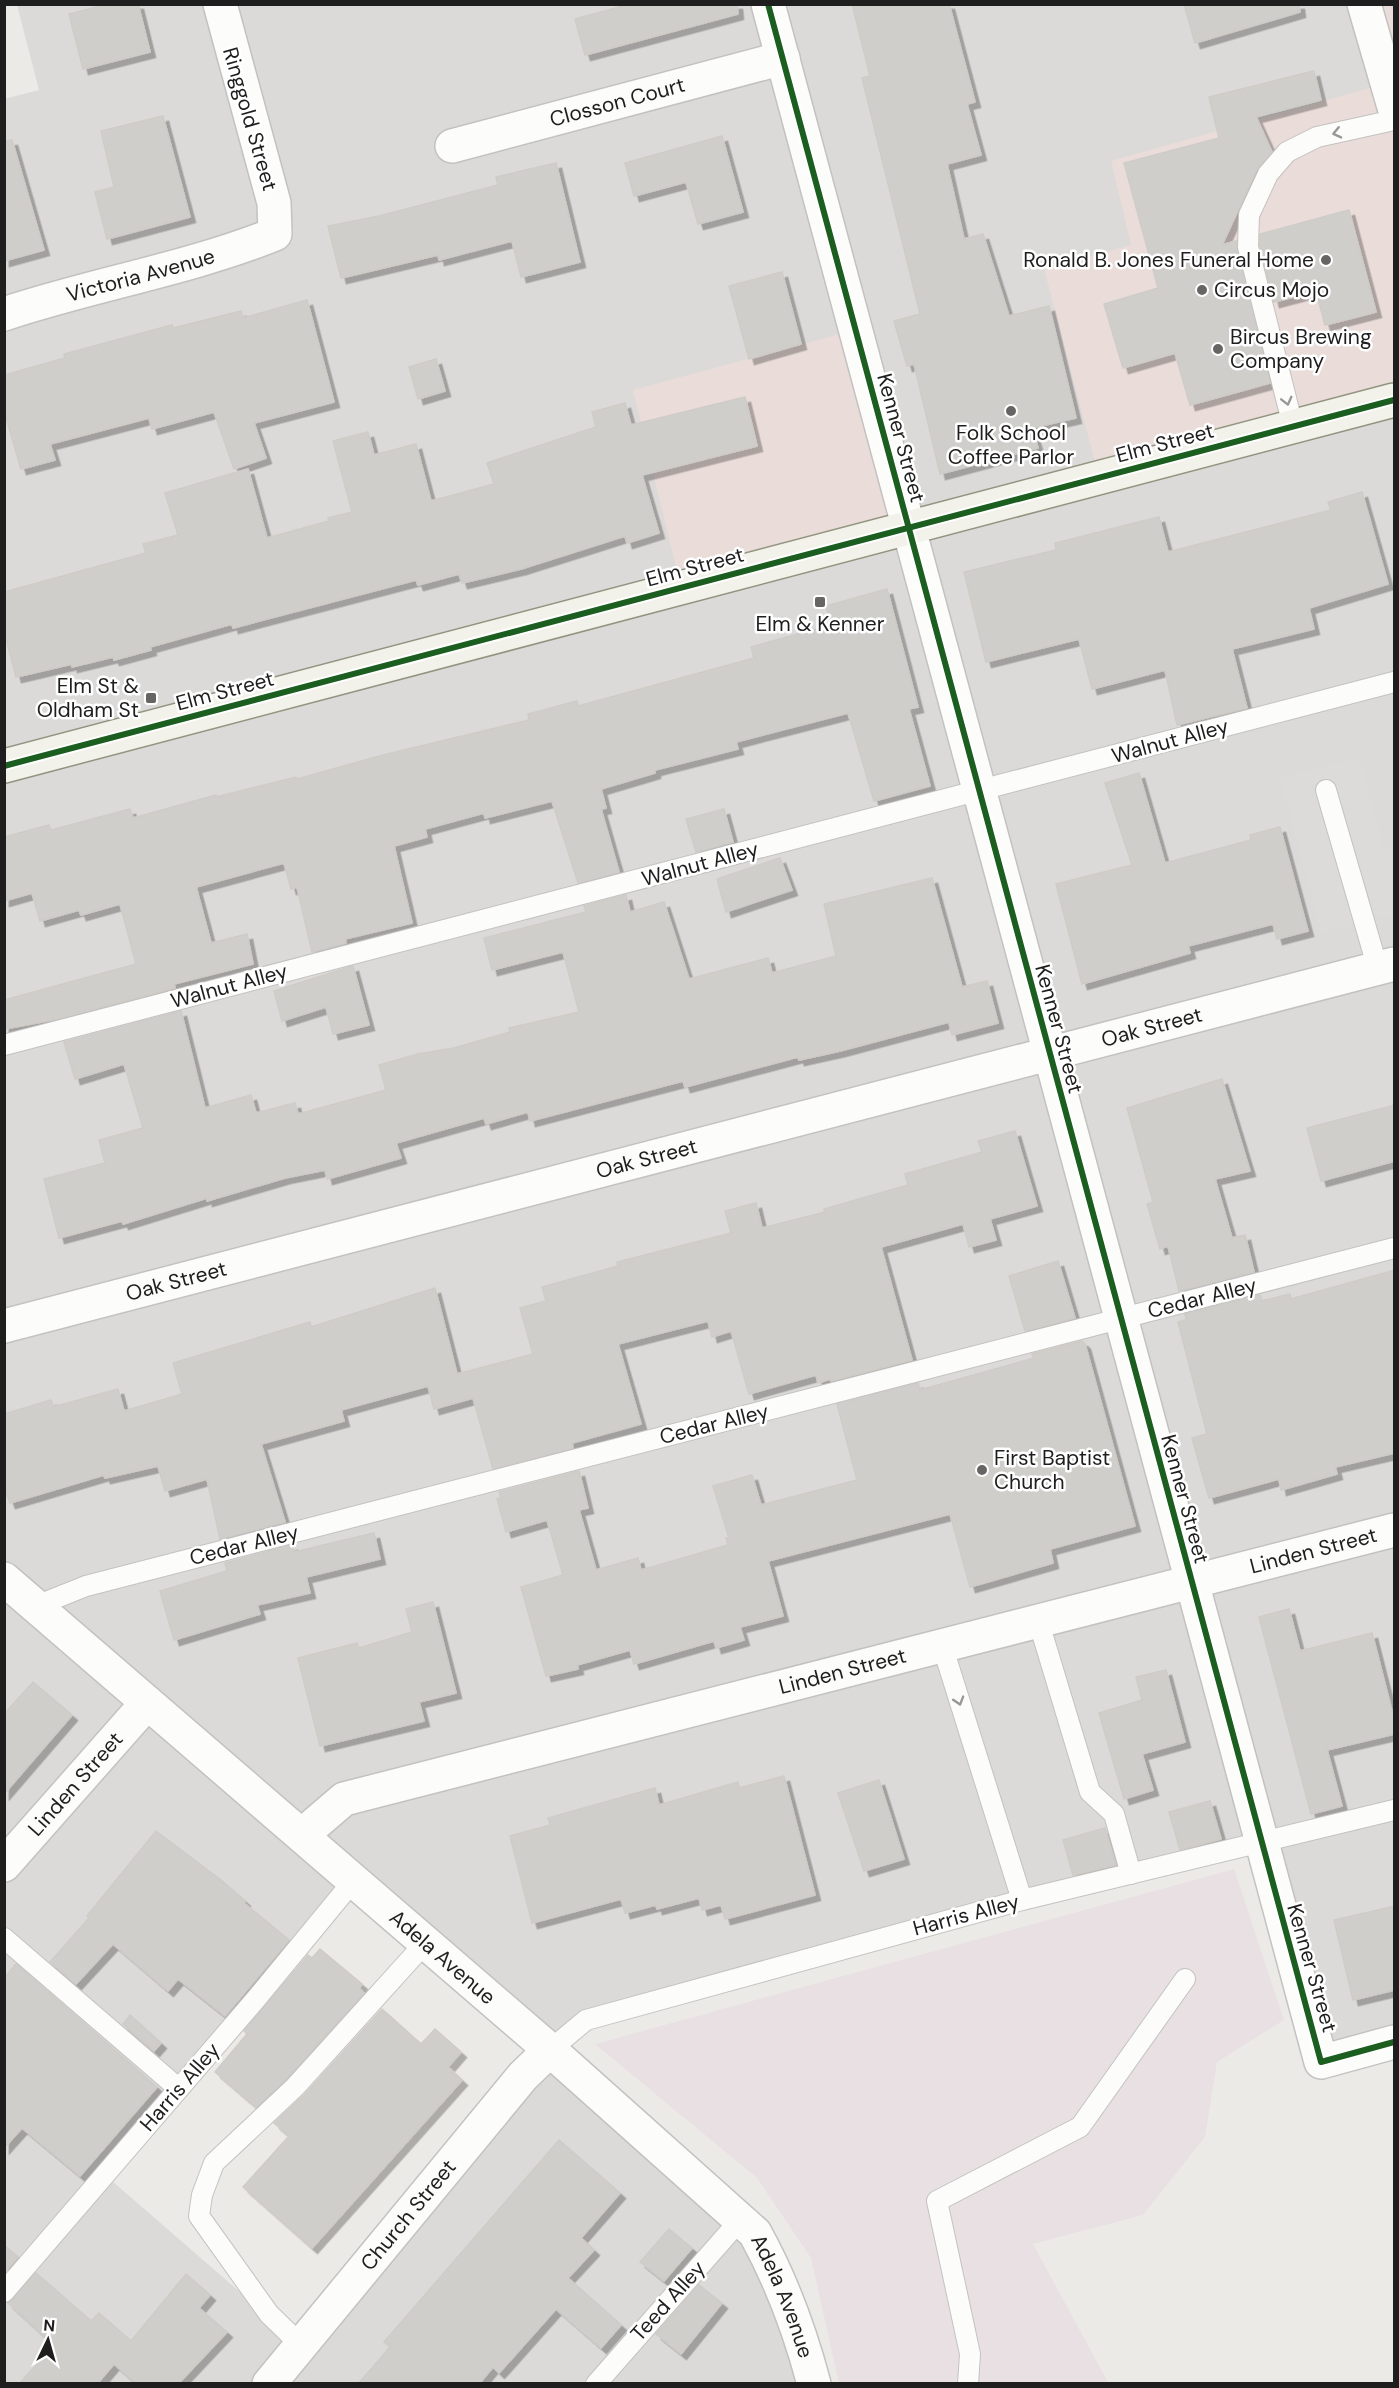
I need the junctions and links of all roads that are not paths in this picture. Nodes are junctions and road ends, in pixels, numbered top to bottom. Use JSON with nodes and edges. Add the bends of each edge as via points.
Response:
{"nodes":[{"id":1,"x":220,"y":4,"type":"edge"},
{"id":2,"x":768,"y":4,"type":"edge"},
{"id":3,"x":1364,"y":4,"type":"edge"},
{"id":4,"x":783,"y":58,"type":"junction"},
{"id":5,"x":1395,"y":107,"type":"edge"},
{"id":6,"x":1395,"y":120,"type":"edge"},
{"id":7,"x":452,"y":146,"type":"dead end"},
{"id":8,"x":275,"y":234,"type":"joint"},
{"id":9,"x":4,"y":314,"type":"edge"},
{"id":10,"x":1395,"y":400,"type":"edge"},
{"id":11,"x":1293,"y":426,"type":"junction"},
{"id":12,"x":908,"y":528,"type":"junction"},
{"id":13,"x":1395,"y":682,"type":"edge"},
{"id":14,"x":5,"y":762,"type":"edge"},
{"id":15,"x":1326,"y":790,"type":"dead end"},
{"id":16,"x":978,"y":792,"type":"junction"},
{"id":17,"x":1386,"y":966,"type":"edge"},
{"id":18,"x":4,"y":1045,"type":"edge"},
{"id":19,"x":1049,"y":1056,"type":"junction"},
{"id":20,"x":1395,"y":1248,"type":"edge"},
{"id":21,"x":1120,"y":1319,"type":"junction"},
{"id":22,"x":4,"y":1326,"type":"edge"},
{"id":23,"x":1395,"y":1530,"type":"edge"},
{"id":24,"x":4,"y":1579,"type":"edge"},
{"id":25,"x":1191,"y":1584,"type":"junction"},
{"id":26,"x":36,"y":1606,"type":"junction"},
{"id":27,"x":1038,"y":1620,"type":"junction"},
{"id":28,"x":942,"y":1645,"type":"junction"},
{"id":29,"x":147,"y":1703,"type":"junction"},
{"id":30,"x":1395,"y":1810,"type":"edge"},
{"id":31,"x":302,"y":1836,"type":"junction"},
{"id":32,"x":1261,"y":1844,"type":"junction"},
{"id":33,"x":4,"y":1865,"type":"edge"},
{"id":34,"x":1131,"y":1874,"type":"junction"},
{"id":35,"x":354,"y":1880,"type":"junction"},
{"id":36,"x":1022,"y":1900,"type":"junction"},
{"id":37,"x":4,"y":1938,"type":"edge"},
{"id":38,"x":426,"y":1942,"type":"junction"},
{"id":39,"x":1185,"y":1979,"type":"dead end"},
{"id":40,"x":1395,"y":2042,"type":"edge"},
{"id":41,"x":550,"y":2050,"type":"junction"},
{"id":42,"x":178,"y":2088,"type":"junction"},
{"id":43,"x":741,"y":2219,"type":"junction"},
{"id":44,"x":4,"y":2292,"type":"edge"},
{"id":45,"x":301,"y":2345,"type":"junction"},
{"id":46,"x":269,"y":2384,"type":"edge"},
{"id":47,"x":596,"y":2384,"type":"edge"},
{"id":48,"x":814,"y":2384,"type":"edge"},
{"id":49,"x":968,"y":2384,"type":"edge"}],
"edges":[{"from":1,"to":8,"type":"street","name":"Ringgold Street","via":[[274,203]]},
{"from":2,"to":4,"type":"street","name":"Kenner Street"},
{"from":3,"to":5,"type":"street"},
{"from":4,"to":7,"type":"street","name":"Closson Court"},
{"from":4,"to":12,"type":"street","name":"Kenner Street"},
{"from":6,"to":11,"type":"lane","one_way":true,"via":[[1317,137],[1287,152],[1268,174],[1249,215],[1248,247]]},
{"from":8,"to":9,"type":"street","name":"Victoria Avenue","via":[[225,254],[56,296]]},
{"from":10,"to":11,"type":"main road","name":"Elm Street"},
{"from":11,"to":12,"type":"main road","name":"Elm Street"},
{"from":12,"to":14,"type":"main road","name":"Elm Street"},
{"from":12,"to":16,"type":"street","name":"Kenner Street"},
{"from":13,"to":16,"type":"lane","name":"Walnut Alley"},
{"from":15,"to":17,"type":"lane"},
{"from":16,"to":18,"type":"lane","name":"Walnut Alley"},
{"from":16,"to":19,"type":"street","name":"Kenner Street"},
{"from":17,"to":19,"type":"street","name":"Oak Street"},
{"from":19,"to":21,"type":"street","name":"Kenner Street"},
{"from":19,"to":22,"type":"street","name":"Oak Street"},
{"from":20,"to":21,"type":"lane","name":"Cedar Alley"},
{"from":21,"to":25,"type":"street","name":"Kenner Street"},
{"from":21,"to":26,"type":"lane","name":"Cedar Alley","via":[[86,1586]]},
{"from":23,"to":25,"type":"street","name":"Linden Street"},
{"from":24,"to":26,"type":"street","name":"Adela Avenue"},
{"from":25,"to":27,"type":"street","name":"Linden Street"},
{"from":25,"to":32,"type":"street","name":"Kenner Street"},
{"from":26,"to":29,"type":"street","name":"Adela Avenue"},
{"from":27,"to":28,"type":"street","name":"Linden Street"},
{"from":27,"to":34,"type":"lane","via":[[1090,1792],[1114,1814]]},
{"from":28,"to":31,"type":"street","name":"Linden Street","via":[[344,1799]]},
{"from":28,"to":36,"type":"lane","one_way":true},
{"from":29,"to":31,"type":"street","name":"Adela Avenue"},
{"from":29,"to":33,"type":"street","name":"Linden Street"},
{"from":30,"to":32,"type":"lane","name":"Harris Alley"},
{"from":31,"to":35,"type":"street","name":"Adela Avenue"},
{"from":32,"to":34,"type":"lane","name":"Harris Alley"},
{"from":32,"to":40,"type":"street","name":"Kenner Street","via":[[1321,2062]]},
{"from":34,"to":36,"type":"lane","name":"Harris Alley"},
{"from":35,"to":38,"type":"street","name":"Adela Avenue"},
{"from":35,"to":42,"type":"lane","name":"Harris Alley"},
{"from":36,"to":41,"type":"lane","name":"Harris Alley","via":[[586,2020]]},
{"from":37,"to":42,"type":"lane"},
{"from":38,"to":41,"type":"street","name":"Adela Avenue"},
{"from":38,"to":45,"type":"lane","via":[[296,2087],[214,2163],[202,2195],[198,2216],[269,2314]]},
{"from":39,"to":49,"type":"lane","via":[[1080,2127],[937,2201],[970,2354]]},
{"from":41,"to":43,"type":"street","name":"Adela Avenue"},
{"from":41,"to":45,"type":"street","name":"Church Street","via":[[523,2076]]},
{"from":42,"to":44,"type":"lane","name":"Harris Alley"},
{"from":43,"to":47,"type":"lane","name":"Teed Alley"},
{"from":43,"to":48,"type":"street","name":"Adela Avenue","via":[[755,2233],[773,2265]]},
{"from":45,"to":46,"type":"street","name":"Church Street"}]}
